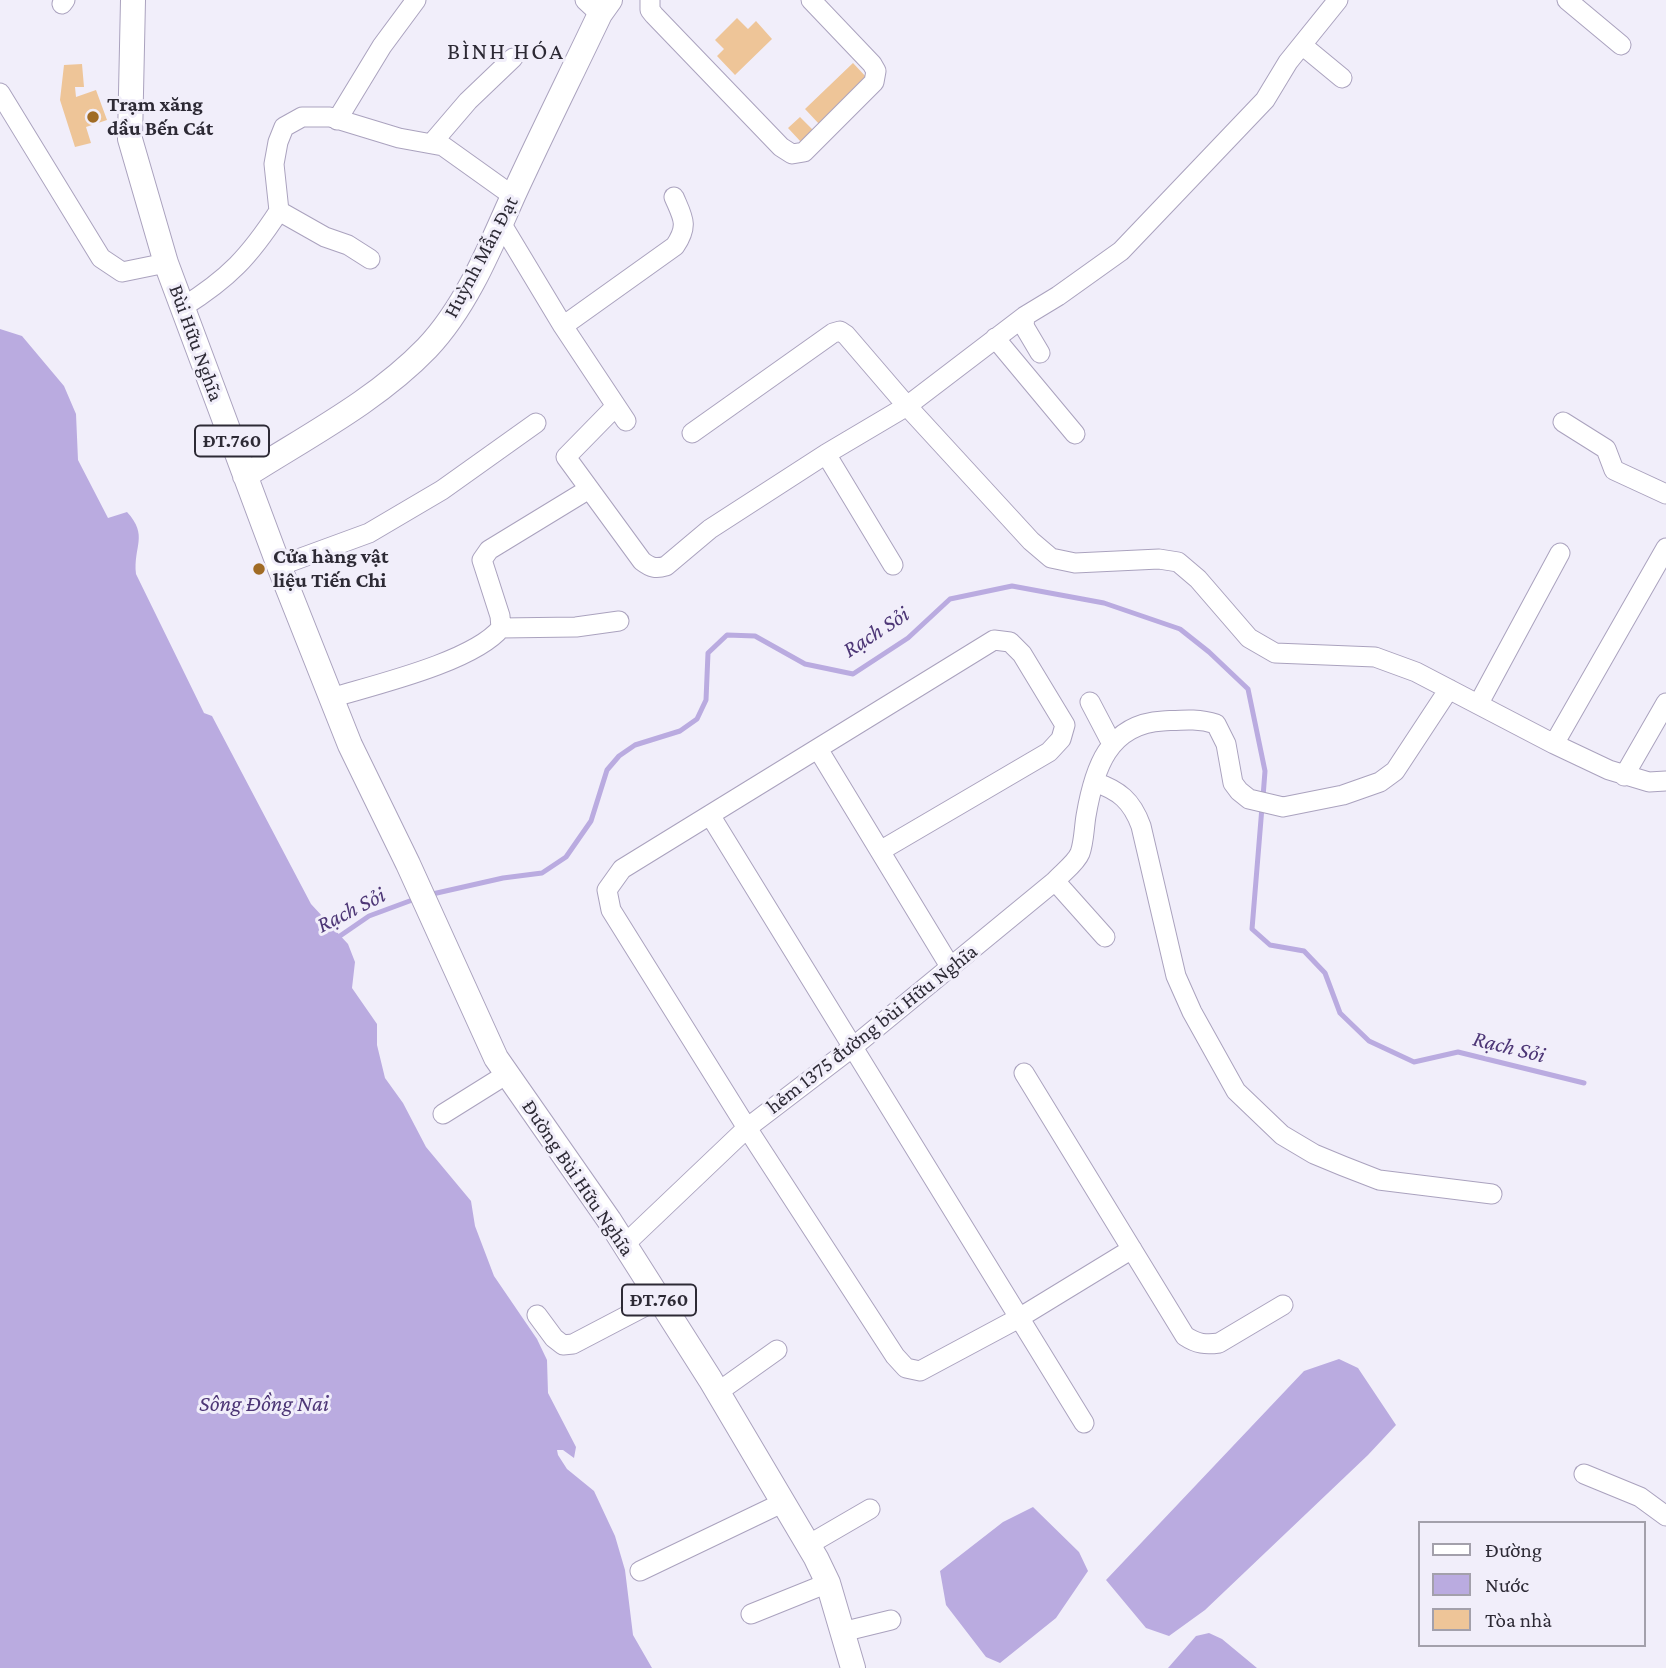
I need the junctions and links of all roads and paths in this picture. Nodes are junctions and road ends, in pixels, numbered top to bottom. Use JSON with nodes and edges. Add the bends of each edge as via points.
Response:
{"nodes":[{"id":1,"x":133,"y":0,"type":"edge"},
{"id":2,"x":416,"y":0,"type":"edge"},
{"id":3,"x":650,"y":0,"type":"edge"},
{"id":4,"x":811,"y":0,"type":"edge"},
{"id":5,"x":1338,"y":0,"type":"edge"},
{"id":6,"x":1567,"y":0,"type":"edge"},
{"id":7,"x":598,"y":5,"type":"edge"},
{"id":8,"x":1302,"y":45,"type":"junction"},
{"id":9,"x":1621,"y":45,"type":"dead end"},
{"id":10,"x":513,"y":58,"type":"dead end"},
{"id":11,"x":1342,"y":78,"type":"dead end"},
{"id":12,"x":0,"y":93,"type":"edge"},
{"id":13,"x":337,"y":120,"type":"junction"},
{"id":14,"x":432,"y":143,"type":"junction"},
{"id":15,"x":513,"y":196,"type":"junction"},
{"id":16,"x":674,"y":197,"type":"dead end"},
{"id":17,"x":279,"y":211,"type":"junction"},
{"id":18,"x":501,"y":223,"type":"junction"},
{"id":19,"x":370,"y":259,"type":"dead end"},
{"id":20,"x":166,"y":263,"type":"junction"},
{"id":21,"x":183,"y":307,"type":"junction"},
{"id":22,"x":1025,"y":316,"type":"junction"},
{"id":23,"x":563,"y":326,"type":"junction"},
{"id":24,"x":995,"y":338,"type":"junction"},
{"id":25,"x":1040,"y":353,"type":"dead end"},
{"id":26,"x":907,"y":406,"type":"junction"},
{"id":27,"x":1563,"y":422,"type":"dead end"},
{"id":28,"x":536,"y":423,"type":"dead end"},
{"id":29,"x":692,"y":433,"type":"dead end"},
{"id":30,"x":1075,"y":434,"type":"dead end"},
{"id":31,"x":826,"y":454,"type":"junction"},
{"id":32,"x":245,"y":476,"type":"junction"},
{"id":33,"x":589,"y":489,"type":"junction"},
{"id":34,"x":1666,"y":494,"type":"edge"},
{"id":35,"x":1666,"y":548,"type":"edge"},
{"id":36,"x":1560,"y":553,"type":"dead end"},
{"id":37,"x":893,"y":565,"type":"dead end"},
{"id":38,"x":279,"y":566,"type":"junction"},
{"id":39,"x":619,"y":621,"type":"dead end"},
{"id":40,"x":501,"y":628,"type":"junction"},
{"id":41,"x":1449,"y":689,"type":"junction"},
{"id":42,"x":331,"y":698,"type":"junction"},
{"id":43,"x":1090,"y":702,"type":"dead end"},
{"id":44,"x":1479,"y":703,"type":"junction"},
{"id":45,"x":1666,"y":703,"type":"edge"},
{"id":46,"x":1112,"y":744,"type":"junction"},
{"id":47,"x":1554,"y":744,"type":"junction"},
{"id":48,"x":818,"y":749,"type":"junction"},
{"id":49,"x":1624,"y":776,"type":"junction"},
{"id":50,"x":1666,"y":781,"type":"edge"},
{"id":51,"x":1092,"y":790,"type":"junction"},
{"id":52,"x":710,"y":815,"type":"junction"},
{"id":53,"x":880,"y":851,"type":"junction"},
{"id":54,"x":1055,"y":881,"type":"junction"},
{"id":55,"x":1105,"y":937,"type":"dead end"},
{"id":56,"x":442,"y":943,"type":"joint"},
{"id":57,"x":951,"y":968,"type":"junction"},
{"id":58,"x":853,"y":1047,"type":"junction"},
{"id":59,"x":1024,"y":1073,"type":"dead end"},
{"id":60,"x":507,"y":1074,"type":"junction"},
{"id":61,"x":443,"y":1114,"type":"dead end"},
{"id":62,"x":747,"y":1128,"type":"junction"},
{"id":63,"x":1492,"y":1194,"type":"dead end"},
{"id":64,"x":624,"y":1245,"type":"junction"},
{"id":65,"x":1132,"y":1250,"type":"junction"},
{"id":66,"x":659,"y":1299,"type":"junction"},
{"id":67,"x":1283,"y":1305,"type":"dead end"},
{"id":68,"x":537,"y":1315,"type":"dead end"},
{"id":69,"x":1019,"y":1318,"type":"junction"},
{"id":70,"x":777,"y":1350,"type":"dead end"},
{"id":71,"x":718,"y":1392,"type":"junction"},
{"id":72,"x":1084,"y":1423,"type":"dead end"},
{"id":73,"x":1584,"y":1474,"type":"dead end"},
{"id":74,"x":782,"y":1503,"type":"junction"},
{"id":75,"x":870,"y":1509,"type":"dead end"},
{"id":76,"x":1666,"y":1516,"type":"edge"},
{"id":77,"x":808,"y":1545,"type":"junction"},
{"id":78,"x":640,"y":1572,"type":"dead end"},
{"id":79,"x":828,"y":1583,"type":"junction"},
{"id":80,"x":751,"y":1614,"type":"dead end"},
{"id":81,"x":891,"y":1620,"type":"dead end"},
{"id":82,"x":842,"y":1632,"type":"junction"},
{"id":83,"x":853,"y":1668,"type":"edge"}],
"edges":[{"from":1,"to":20,"type":"main road","name":"Bùi Hữu Nghĩa","number":"ĐT.760","via":[[130,139]]},
{"from":2,"to":13,"type":"street"},
{"from":3,"to":4,"type":"street","via":[[654,15],[792,154],[804,152],[874,82],[876,71]]},
{"from":5,"to":8,"type":"street"},
{"from":6,"to":9,"type":"street"},
{"from":7,"to":15,"type":"main road","name":"Huỳnh Mẫn Đạt"},
{"from":8,"to":11,"type":"street"},
{"from":8,"to":22,"type":"street","via":[[1265,100],[1121,251]]},
{"from":10,"to":14,"type":"street"},
{"from":12,"to":20,"type":"street","via":[[101,258],[122,272]]},
{"from":13,"to":14,"type":"street"},
{"from":13,"to":17,"type":"street","via":[[302,117],[284,127],[274,164]]},
{"from":14,"to":15,"type":"street","via":[[443,145]]},
{"from":15,"to":18,"type":"main road","name":"Huỳnh Mẫn Đạt"},
{"from":16,"to":23,"type":"street","via":[[684,221],[684,233],[675,246]]},
{"from":17,"to":19,"type":"street"},
{"from":17,"to":21,"type":"street","via":[[234,270]]},
{"from":18,"to":23,"type":"street"},
{"from":18,"to":32,"type":"main road","name":"Huỳnh Mẫn Đạt","via":[[451,318],[426,349],[350,410]]},
{"from":20,"to":21,"type":"main road","name":"Bùi Hữu Nghĩa","number":"ĐT.760"},
{"from":21,"to":32,"type":"main road","name":"Bùi Hữu Nghĩa","number":"ĐT.760"},
{"from":22,"to":24,"type":"street"},
{"from":22,"to":25,"type":"street","via":[[1024,326]]},
{"from":23,"to":33,"type":"street","via":[[621,413],[566,457]]},
{"from":24,"to":26,"type":"street"},
{"from":24,"to":30,"type":"street"},
{"from":26,"to":29,"type":"street","via":[[840,331]]},
{"from":26,"to":31,"type":"street"},
{"from":26,"to":41,"type":"street","via":[[1051,558],[1075,563],[1178,562],[1249,638],[1275,653],[1375,657]]},
{"from":27,"to":34,"type":"street","via":[[1606,449],[1614,470]]},
{"from":28,"to":38,"type":"street","via":[[442,490],[369,533]]},
{"from":31,"to":33,"type":"street","via":[[710,529],[666,566],[650,568],[642,561]]},
{"from":31,"to":37,"type":"street"},
{"from":32,"to":38,"type":"main road","name":"Bùi Hữu Nghĩa","number":"ĐT.760"},
{"from":33,"to":40,"type":"street","via":[[489,550],[482,560]]},
{"from":35,"to":47,"type":"street"},
{"from":36,"to":44,"type":"street"},
{"from":38,"to":42,"type":"main road","name":"Bùi Hữu Nghĩa","number":"ĐT.760"},
{"from":39,"to":40,"type":"street"},
{"from":40,"to":42,"type":"street","via":[[481,646],[415,673]]},
{"from":41,"to":44,"type":"street"},
{"from":41,"to":46,"type":"street","via":[[1395,771],[1380,782],[1283,807],[1249,799],[1238,791],[1216,724],[1202,719],[1146,722]]},
{"from":42,"to":56,"type":"main road","name":"Bùi Hữu Nghĩa","number":"ĐT.760"},
{"from":43,"to":46,"type":"street"},
{"from":44,"to":47,"type":"street"},
{"from":45,"to":49,"type":"street"},
{"from":46,"to":51,"type":"street","name":"hẻm 1375 đường bùi Hữu Nghĩa"},
{"from":47,"to":49,"type":"street"},
{"from":48,"to":52,"type":"street"},
{"from":48,"to":53,"type":"street"},
{"from":48,"to":53,"type":"street","via":[[994,640],[1010,642],[1022,654],[1065,725],[1061,738],[1049,752]]},
{"from":49,"to":50,"type":"street"},
{"from":51,"to":54,"type":"street","name":"hẻm 1375 đường bùi Hữu Nghĩa","via":[[1080,855]]},
{"from":51,"to":63,"type":"street","via":[[1109,786],[1135,810],[1176,976],[1236,1091],[1282,1135],[1343,1166],[1379,1180]]},
{"from":52,"to":58,"type":"street"},
{"from":52,"to":62,"type":"street","via":[[622,869],[607,890],[611,910]]},
{"from":53,"to":57,"type":"street"},
{"from":54,"to":55,"type":"street"},
{"from":54,"to":57,"type":"street","name":"hẻm 1375 đường bùi Hữu Nghĩa"},
{"from":56,"to":60,"type":"main road","name":"Đường Bùi Hữu Nghĩa","number":"ĐT.760"},
{"from":57,"to":58,"type":"street","name":"hẻm 1375 đường bùi Hữu Nghĩa"},
{"from":58,"to":62,"type":"street","name":"hẻm 1375 đường bùi Hữu Nghĩa"},
{"from":58,"to":69,"type":"street"},
{"from":59,"to":65,"type":"street"},
{"from":60,"to":61,"type":"street"},
{"from":60,"to":64,"type":"main road","name":"Đường Bùi Hữu Nghĩa","number":"ĐT.760"},
{"from":62,"to":64,"type":"street","name":"hẻm 1375 đường bùi Hữu Nghĩa"},
{"from":62,"to":69,"type":"street","via":[[906,1368],[920,1371]]},
{"from":64,"to":66,"type":"main road","name":"Đường Bùi Hữu Nghĩa","number":"ĐT.760"},
{"from":65,"to":67,"type":"street","via":[[1185,1336],[1194,1342],[1219,1343]]},
{"from":65,"to":69,"type":"street"},
{"from":66,"to":68,"type":"street","via":[[573,1344],[563,1345],[554,1338]]},
{"from":66,"to":71,"type":"main road","name":"Đường Bùi Hữu Nghĩa","number":"ĐT.760"},
{"from":69,"to":72,"type":"street"},
{"from":70,"to":71,"type":"street"},
{"from":71,"to":74,"type":"main road","name":"Đường Bùi Hữu Nghĩa","number":"ĐT.760"},
{"from":73,"to":76,"type":"street","via":[[1640,1497]]},
{"from":74,"to":77,"type":"main road","name":"Đường Bùi Hữu Nghĩa","number":"ĐT.760"},
{"from":74,"to":78,"type":"street"},
{"from":75,"to":77,"type":"street"},
{"from":77,"to":79,"type":"main road","name":"Đường Bùi Hữu Nghĩa","number":"ĐT.760"},
{"from":79,"to":80,"type":"street"},
{"from":79,"to":82,"type":"main road","name":"Đường Bùi Hữu Nghĩa","number":"ĐT.760"},
{"from":81,"to":82,"type":"street"},
{"from":82,"to":83,"type":"main road","name":"Đường Bùi Hữu Nghĩa","number":"ĐT.760"}]}
